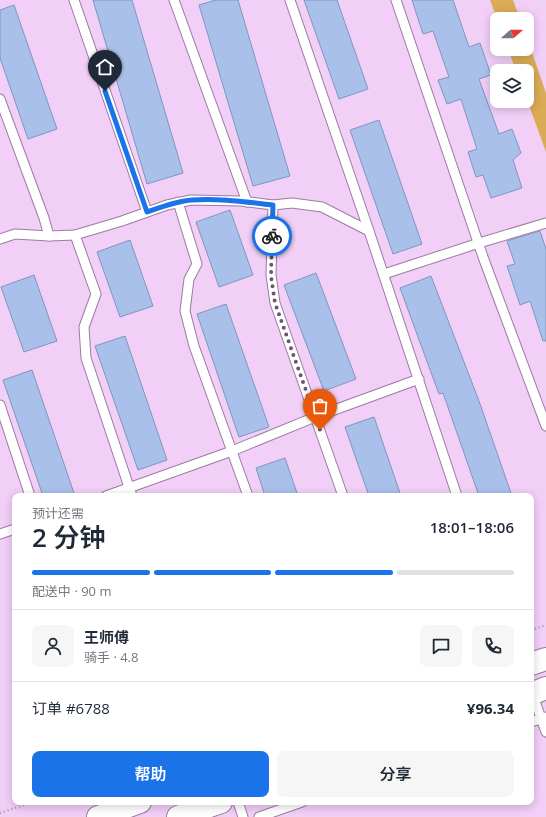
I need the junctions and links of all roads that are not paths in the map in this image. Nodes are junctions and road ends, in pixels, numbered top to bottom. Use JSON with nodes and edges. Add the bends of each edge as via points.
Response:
{"nodes":[{"id":1,"x":74,"y":0,"type":"edge"},
{"id":2,"x":174,"y":0,"type":"edge"},
{"id":3,"x":290,"y":0,"type":"edge"},
{"id":4,"x":396,"y":0,"type":"edge"},
{"id":5,"x":0,"y":99,"type":"edge"},
{"id":6,"x":178,"y":202,"type":"junction"},
{"id":7,"x":247,"y":202,"type":"junction"},
{"id":8,"x":273,"y":205,"type":"junction"},
{"id":9,"x":147,"y":212,"type":"junction"},
{"id":10,"x":546,"y":223,"type":"edge"},
{"id":11,"x":370,"y":231,"type":"junction"},
{"id":12,"x":75,"y":235,"type":"junction"},
{"id":13,"x":49,"y":236,"type":"junction"},
{"id":14,"x":0,"y":239,"type":"edge"},
{"id":15,"x":478,"y":244,"type":"junction"},
{"id":16,"x":384,"y":274,"type":"junction"},
{"id":17,"x":418,"y":379,"type":"junction"},
{"id":18,"x":0,"y":405,"type":"edge"},
{"id":19,"x":315,"y":417,"type":"junction"},
{"id":20,"x":546,"y":426,"type":"edge"},
{"id":21,"x":232,"y":451,"type":"junction"},
{"id":22,"x":131,"y":492,"type":"edge"},
{"id":23,"x":29,"y":493,"type":"edge"},
{"id":24,"x":247,"y":493,"type":"edge"},
{"id":25,"x":342,"y":493,"type":"edge"},
{"id":26,"x":456,"y":493,"type":"edge"},
{"id":27,"x":12,"y":530,"type":"edge"},
{"id":28,"x":0,"y":534,"type":"edge"},
{"id":29,"x":546,"y":659,"type":"edge"},
{"id":30,"x":534,"y":663,"type":"edge"},
{"id":31,"x":536,"y":692,"type":"edge"},
{"id":32,"x":544,"y":718,"type":"edge"},
{"id":33,"x":534,"y":721,"type":"edge"},
{"id":34,"x":546,"y":732,"type":"edge"},
{"id":35,"x":132,"y":805,"type":"edge"},
{"id":36,"x":212,"y":805,"type":"edge"},
{"id":37,"x":239,"y":805,"type":"edge"},
{"id":38,"x":293,"y":805,"type":"edge"},
{"id":39,"x":98,"y":817,"type":"edge"},
{"id":40,"x":178,"y":817,"type":"edge"},
{"id":41,"x":243,"y":817,"type":"edge"},
{"id":42,"x":259,"y":817,"type":"edge"}],
"edges":[{"from":1,"to":9,"type":"lane"},
{"from":2,"to":7,"type":"lane"},
{"from":3,"to":11,"type":"lane"},
{"from":4,"to":15,"type":"lane"},
{"from":5,"to":13,"type":"lane"},
{"from":6,"to":7,"type":"lane"},
{"from":6,"to":9,"type":"lane"},
{"from":6,"to":21,"type":"lane","via":[[197,264],[189,279],[185,311],[194,346]]},
{"from":7,"to":8,"type":"lane"},
{"from":8,"to":11,"type":"lane","via":[[292,203],[322,207]]},
{"from":8,"to":19,"type":"lane","via":[[271,276],[275,303]]},
{"from":9,"to":12,"type":"lane"},
{"from":10,"to":15,"type":"lane"},
{"from":11,"to":16,"type":"lane"},
{"from":12,"to":13,"type":"lane"},
{"from":12,"to":22,"type":"lane","via":[[96,294],[84,327],[86,358]]},
{"from":13,"to":14,"type":"lane","via":[[15,234]]},
{"from":15,"to":16,"type":"lane"},
{"from":15,"to":20,"type":"lane"},
{"from":16,"to":17,"type":"lane"},
{"from":17,"to":19,"type":"lane"},
{"from":17,"to":26,"type":"lane"},
{"from":18,"to":23,"type":"lane"},
{"from":19,"to":21,"type":"lane"},
{"from":19,"to":25,"type":"lane"},
{"from":21,"to":22,"type":"lane"},
{"from":21,"to":24,"type":"lane"},
{"from":27,"to":28,"type":"lane"},
{"from":29,"to":30,"type":"street"},
{"from":31,"to":32,"type":"lane"},
{"from":32,"to":33,"type":"lane"},
{"from":32,"to":34,"type":"lane"},
{"from":35,"to":39,"type":"street"},
{"from":36,"to":40,"type":"street"},
{"from":37,"to":41,"type":"lane"},
{"from":38,"to":42,"type":"lane"}]}
